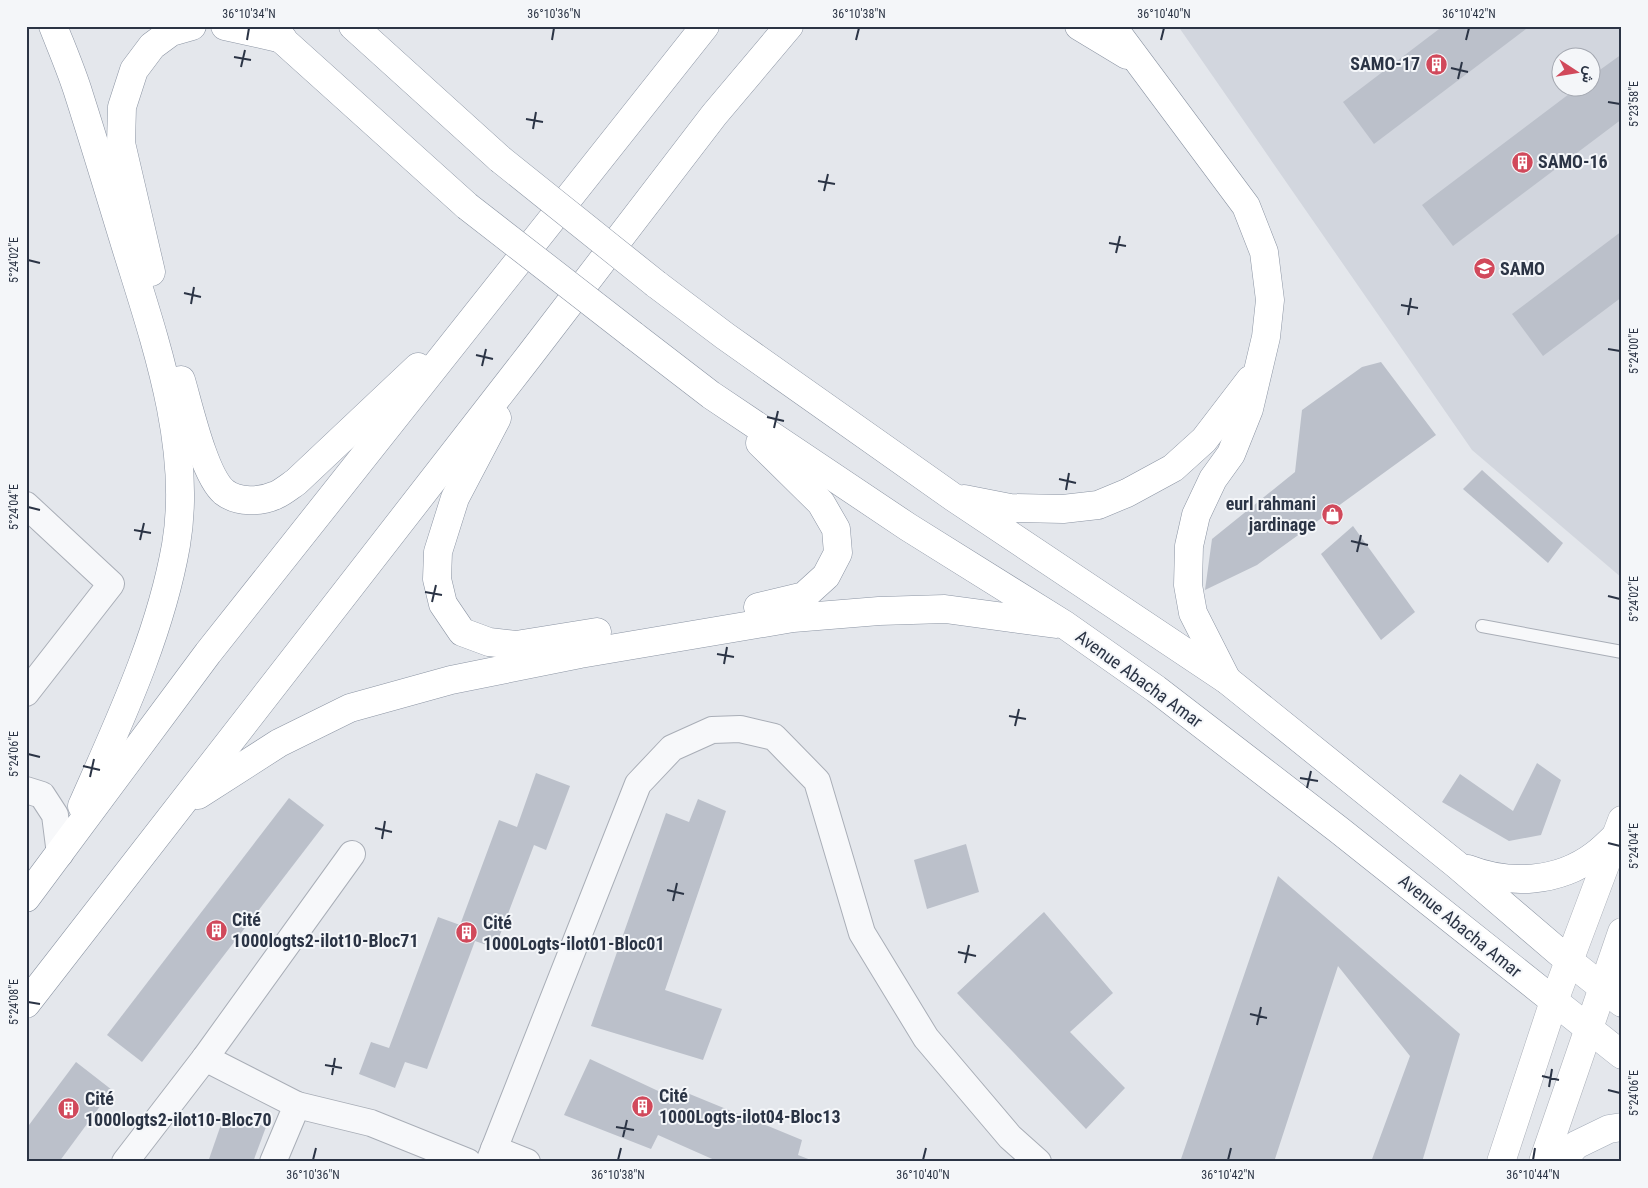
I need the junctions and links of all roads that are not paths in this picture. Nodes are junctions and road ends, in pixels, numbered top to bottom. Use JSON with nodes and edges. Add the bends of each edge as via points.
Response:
{"nodes":[{"id":1,"x":54,"y":26,"type":"edge"},
{"id":2,"x":192,"y":26,"type":"edge"},
{"id":3,"x":224,"y":26,"type":"edge"},
{"id":4,"x":353,"y":26,"type":"edge"},
{"id":5,"x":696,"y":26,"type":"edge"},
{"id":6,"x":705,"y":26,"type":"edge"},
{"id":7,"x":799,"y":26,"type":"edge"},
{"id":8,"x":1079,"y":26,"type":"edge"},
{"id":9,"x":1112,"y":26,"type":"edge"},
{"id":10,"x":275,"y":33,"type":"edge"},
{"id":11,"x":783,"y":34,"type":"edge"},
{"id":12,"x":1135,"y":59,"type":"junction"},
{"id":13,"x":673,"y":67,"type":"junction"},
{"id":14,"x":489,"y":300,"type":"junction"},
{"id":15,"x":530,"y":355,"type":"junction"},
{"id":16,"x":1258,"y":368,"type":"junction"},
{"id":17,"x":711,"y":395,"type":"junction"},
{"id":18,"x":953,"y":498,"type":"junction"},
{"id":19,"x":26,"y":505,"type":"edge"},
{"id":20,"x":1065,"y":625,"type":"junction"},
{"id":21,"x":1482,"y":626,"type":"dead end"},
{"id":22,"x":1622,"y":652,"type":"edge"},
{"id":23,"x":1227,"y":680,"type":"junction"},
{"id":24,"x":26,"y":693,"type":"edge"},
{"id":25,"x":26,"y":790,"type":"edge"},
{"id":26,"x":178,"y":808,"type":"junction"},
{"id":27,"x":1619,"y":828,"type":"edge"},
{"id":28,"x":60,"y":854,"type":"junction"},
{"id":29,"x":352,"y":854,"type":"dead end"},
{"id":30,"x":1458,"y":865,"type":"junction"},
{"id":31,"x":26,"y":898,"type":"edge"},
{"id":32,"x":1622,"y":932,"type":"edge"},
{"id":33,"x":1568,"y":960,"type":"junction"},
{"id":34,"x":1612,"y":995,"type":"edge"},
{"id":35,"x":1554,"y":1001,"type":"junction"},
{"id":36,"x":26,"y":1004,"type":"edge"},
{"id":37,"x":1588,"y":1027,"type":"junction"},
{"id":38,"x":1622,"y":1055,"type":"edge"},
{"id":39,"x":205,"y":1058,"type":"junction"},
{"id":40,"x":297,"y":1105,"type":"junction"},
{"id":41,"x":1622,"y":1126,"type":"edge"},
{"id":42,"x":492,"y":1155,"type":"edge"},
{"id":43,"x":125,"y":1162,"type":"edge"},
{"id":44,"x":274,"y":1162,"type":"edge"},
{"id":45,"x":468,"y":1162,"type":"edge"},
{"id":46,"x":528,"y":1162,"type":"edge"},
{"id":47,"x":1038,"y":1162,"type":"edge"},
{"id":48,"x":1502,"y":1162,"type":"edge"},
{"id":49,"x":1542,"y":1162,"type":"edge"},
{"id":50,"x":1561,"y":1162,"type":"edge"}],
"edges":[{"from":1,"to":28,"type":"main road","via":[[79,94],[148,320],[170,404],[181,478],[176,543],[160,617],[108,748]]},
{"from":2,"to":14,"type":"main road","via":[[171,32],[152,46],[134,70],[122,107],[121,143],[151,274],[199,441],[214,479],[225,492],[236,498],[262,500],[277,495],[296,482]]},
{"from":3,"to":10,"type":"main road"},
{"from":4,"to":18,"type":"main road","bridge":true,"via":[[500,159],[656,284]]},
{"from":5,"to":13,"type":"main road"},
{"from":6,"to":13,"type":"main road"},
{"from":7,"to":11,"type":"main road"},
{"from":8,"to":12,"type":"main road"},
{"from":9,"to":12,"type":"main road"},
{"from":10,"to":17,"type":"main road","name":"Avenue Abacha Amar","bridge":true,"via":[[466,206]]},
{"from":11,"to":15,"type":"main road","via":[[714,115]]},
{"from":12,"to":16,"type":"main road","via":[[1246,206],[1264,252],[1270,300]]},
{"from":13,"to":14,"type":"main road"},
{"from":14,"to":28,"type":"main road","via":[[208,653]]},
{"from":15,"to":17,"type":"main road","via":[[456,498],[438,552],[437,580],[443,604],[462,632],[488,642],[516,645],[769,605],[804,596],[826,576],[838,553],[836,529],[821,503]]},
{"from":15,"to":26,"type":"main road"},
{"from":16,"to":18,"type":"main road","via":[[1204,440],[1172,468],[1127,494],[1098,505],[1063,509],[1010,508]]},
{"from":16,"to":23,"type":"main road","via":[[1245,418],[1231,454],[1196,515],[1189,546],[1188,585],[1193,613]]},
{"from":17,"to":20,"type":"main road","name":"Avenue Abacha Amar","via":[[908,527]]},
{"from":18,"to":23,"type":"main road"},
{"from":19,"to":24,"type":"street","via":[[111,584]]},
{"from":20,"to":26,"type":"main road","via":[[945,609],[803,617],[580,654],[452,680],[350,708],[279,743]]},
{"from":20,"to":35,"type":"main road","name":"Avenue Abacha Amar","via":[[1156,689]]},
{"from":21,"to":22,"type":"lane"},
{"from":23,"to":30,"type":"main road"},
{"from":25,"to":28,"type":"street","via":[[42,795],[55,816]]},
{"from":26,"to":36,"type":"main road"},
{"from":27,"to":30,"type":"main road","via":[[1594,856],[1569,870],[1541,878],[1512,880],[1484,876]]},
{"from":27,"to":33,"type":"main road"},
{"from":28,"to":31,"type":"main road"},
{"from":29,"to":39,"type":"street"},
{"from":30,"to":33,"type":"main road"},
{"from":32,"to":34,"type":"main road"},
{"from":33,"to":34,"type":"main road"},
{"from":33,"to":35,"type":"main road"},
{"from":34,"to":37,"type":"main road"},
{"from":35,"to":37,"type":"main road","name":"Avenue Abacha Amar"},
{"from":35,"to":48,"type":"main road"},
{"from":37,"to":38,"type":"main road","name":"Avenue Abacha Amar"},
{"from":37,"to":49,"type":"main road"},
{"from":39,"to":40,"type":"street"},
{"from":39,"to":43,"type":"street"},
{"from":40,"to":44,"type":"street"},
{"from":40,"to":45,"type":"street","via":[[371,1124]]},
{"from":41,"to":50,"type":"main road","via":[[1576,1145]]},
{"from":42,"to":46,"type":"street"},
{"from":42,"to":47,"type":"street","via":[[638,784],[672,748],[712,730],[740,729],[774,736],[817,781],[862,933],[926,1038],[1010,1137]]}]}
